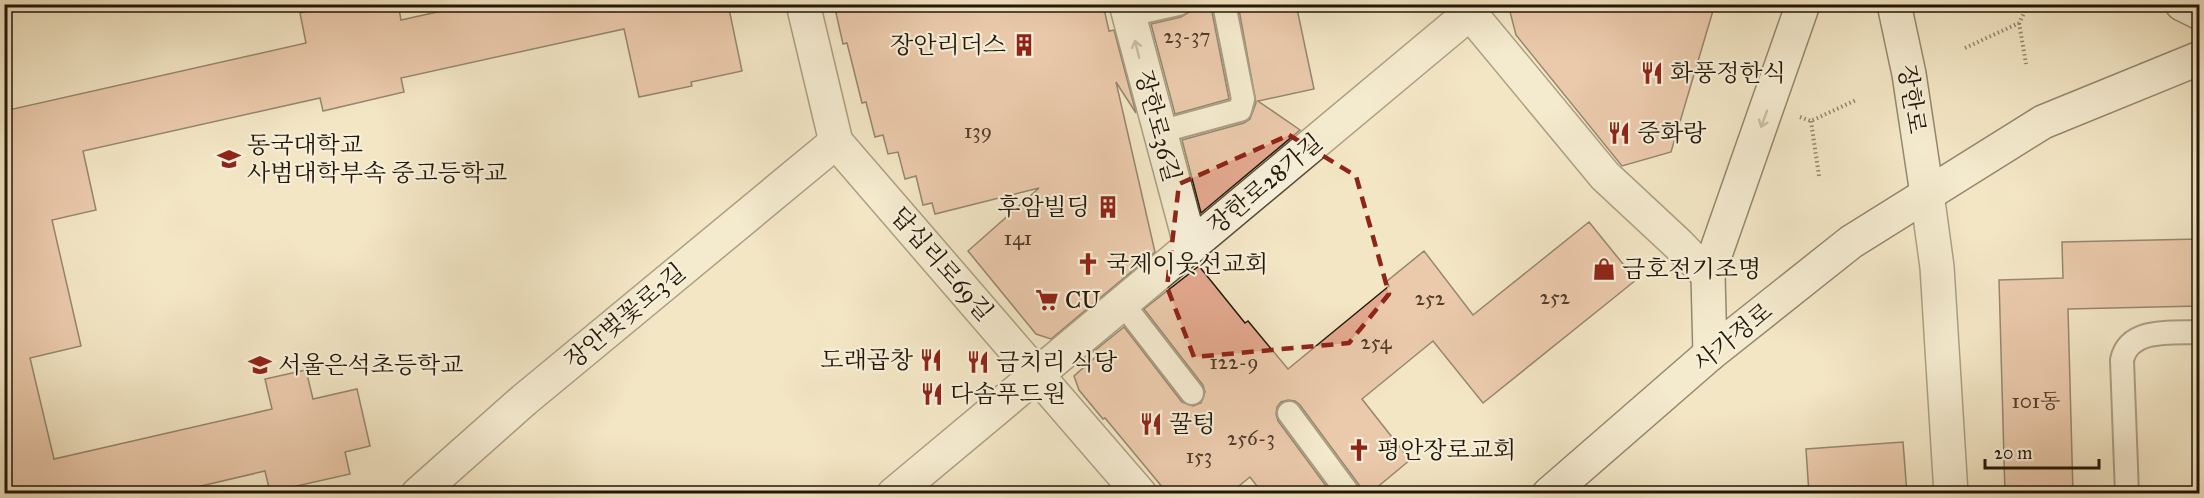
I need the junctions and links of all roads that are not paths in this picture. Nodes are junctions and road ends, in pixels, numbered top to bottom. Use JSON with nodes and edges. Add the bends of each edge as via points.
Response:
{"nodes":[{"id":1,"x":803,"y":4,"type":"edge"},
{"id":2,"x":1178,"y":4,"type":"edge"},
{"id":3,"x":1224,"y":4,"type":"edge"},
{"id":4,"x":1803,"y":4,"type":"edge"},
{"id":5,"x":1894,"y":4,"type":"edge"},
{"id":6,"x":2182,"y":4,"type":"edge"},
{"id":7,"x":1469,"y":9,"type":"edge"},
{"id":8,"x":1128,"y":10,"type":"edge"},
{"id":9,"x":2199,"y":14,"type":"edge"},
{"id":10,"x":2199,"y":58,"type":"edge"},
{"id":11,"x":1159,"y":132,"type":"junction"},
{"id":12,"x":836,"y":142,"type":"junction"},
{"id":13,"x":1926,"y":194,"type":"junction"},
{"id":14,"x":1191,"y":247,"type":"junction"},
{"id":15,"x":1708,"y":275,"type":"junction"},
{"id":16,"x":1123,"y":304,"type":"junction"},
{"id":17,"x":2199,"y":332,"type":"edge"},
{"id":18,"x":1710,"y":354,"type":"junction"},
{"id":19,"x":1038,"y":375,"type":"junction"},
{"id":20,"x":1192,"y":393,"type":"dead end"},
{"id":21,"x":1288,"y":413,"type":"dead end"},
{"id":22,"x":418,"y":494,"type":"edge"},
{"id":23,"x":894,"y":494,"type":"edge"},
{"id":24,"x":1140,"y":494,"type":"edge"},
{"id":25,"x":1349,"y":494,"type":"edge"},
{"id":26,"x":1549,"y":494,"type":"edge"},
{"id":27,"x":1951,"y":494,"type":"edge"},
{"id":28,"x":2127,"y":494,"type":"edge"}],
"edges":[{"from":1,"to":12,"type":"street","name":"답십리로69길"},
{"from":2,"to":8,"type":"lane"},
{"from":3,"to":11,"type":"lane","via":[[1243,99],[1240,110]]},
{"from":4,"to":15,"type":"street","one_way":true},
{"from":5,"to":13,"type":"street","name":"장한로","via":[[1909,74]]},
{"from":6,"to":9,"type":"street"},
{"from":7,"to":14,"type":"street","name":"장한로28가길"},
{"from":7,"to":15,"type":"street","name":"장한로28가길","via":[[1605,176]]},
{"from":11,"to":8,"type":"street","name":"장한로36길","one_way":true},
{"from":10,"to":13,"type":"street","name":"사가정로","via":[[2043,122]]},
{"from":11,"to":14,"type":"street","name":"장한로36길"},
{"from":12,"to":19,"type":"street","name":"답십리로69길"},
{"from":12,"to":22,"type":"street","name":"장안벚꽃로3길","via":[[524,400]]},
{"from":13,"to":18,"type":"street","name":"사가정로","via":[[1851,242]]},
{"from":13,"to":27,"type":"street","via":[[1937,267]]},
{"from":14,"to":16,"type":"street","name":"장한로28가길"},
{"from":15,"to":18,"type":"street"},
{"from":16,"to":19,"type":"street","name":"장한로28가길"},
{"from":16,"to":20,"type":"lane"},
{"from":17,"to":28,"type":"lane","via":[[2154,334],[2132,341],[2125,349],[2122,360]]},
{"from":18,"to":26,"type":"street","name":"사가정로"},
{"from":19,"to":23,"type":"street","name":"장한로28가길"},
{"from":19,"to":24,"type":"street","name":"답십리로69길"},
{"from":21,"to":25,"type":"lane"}]}
